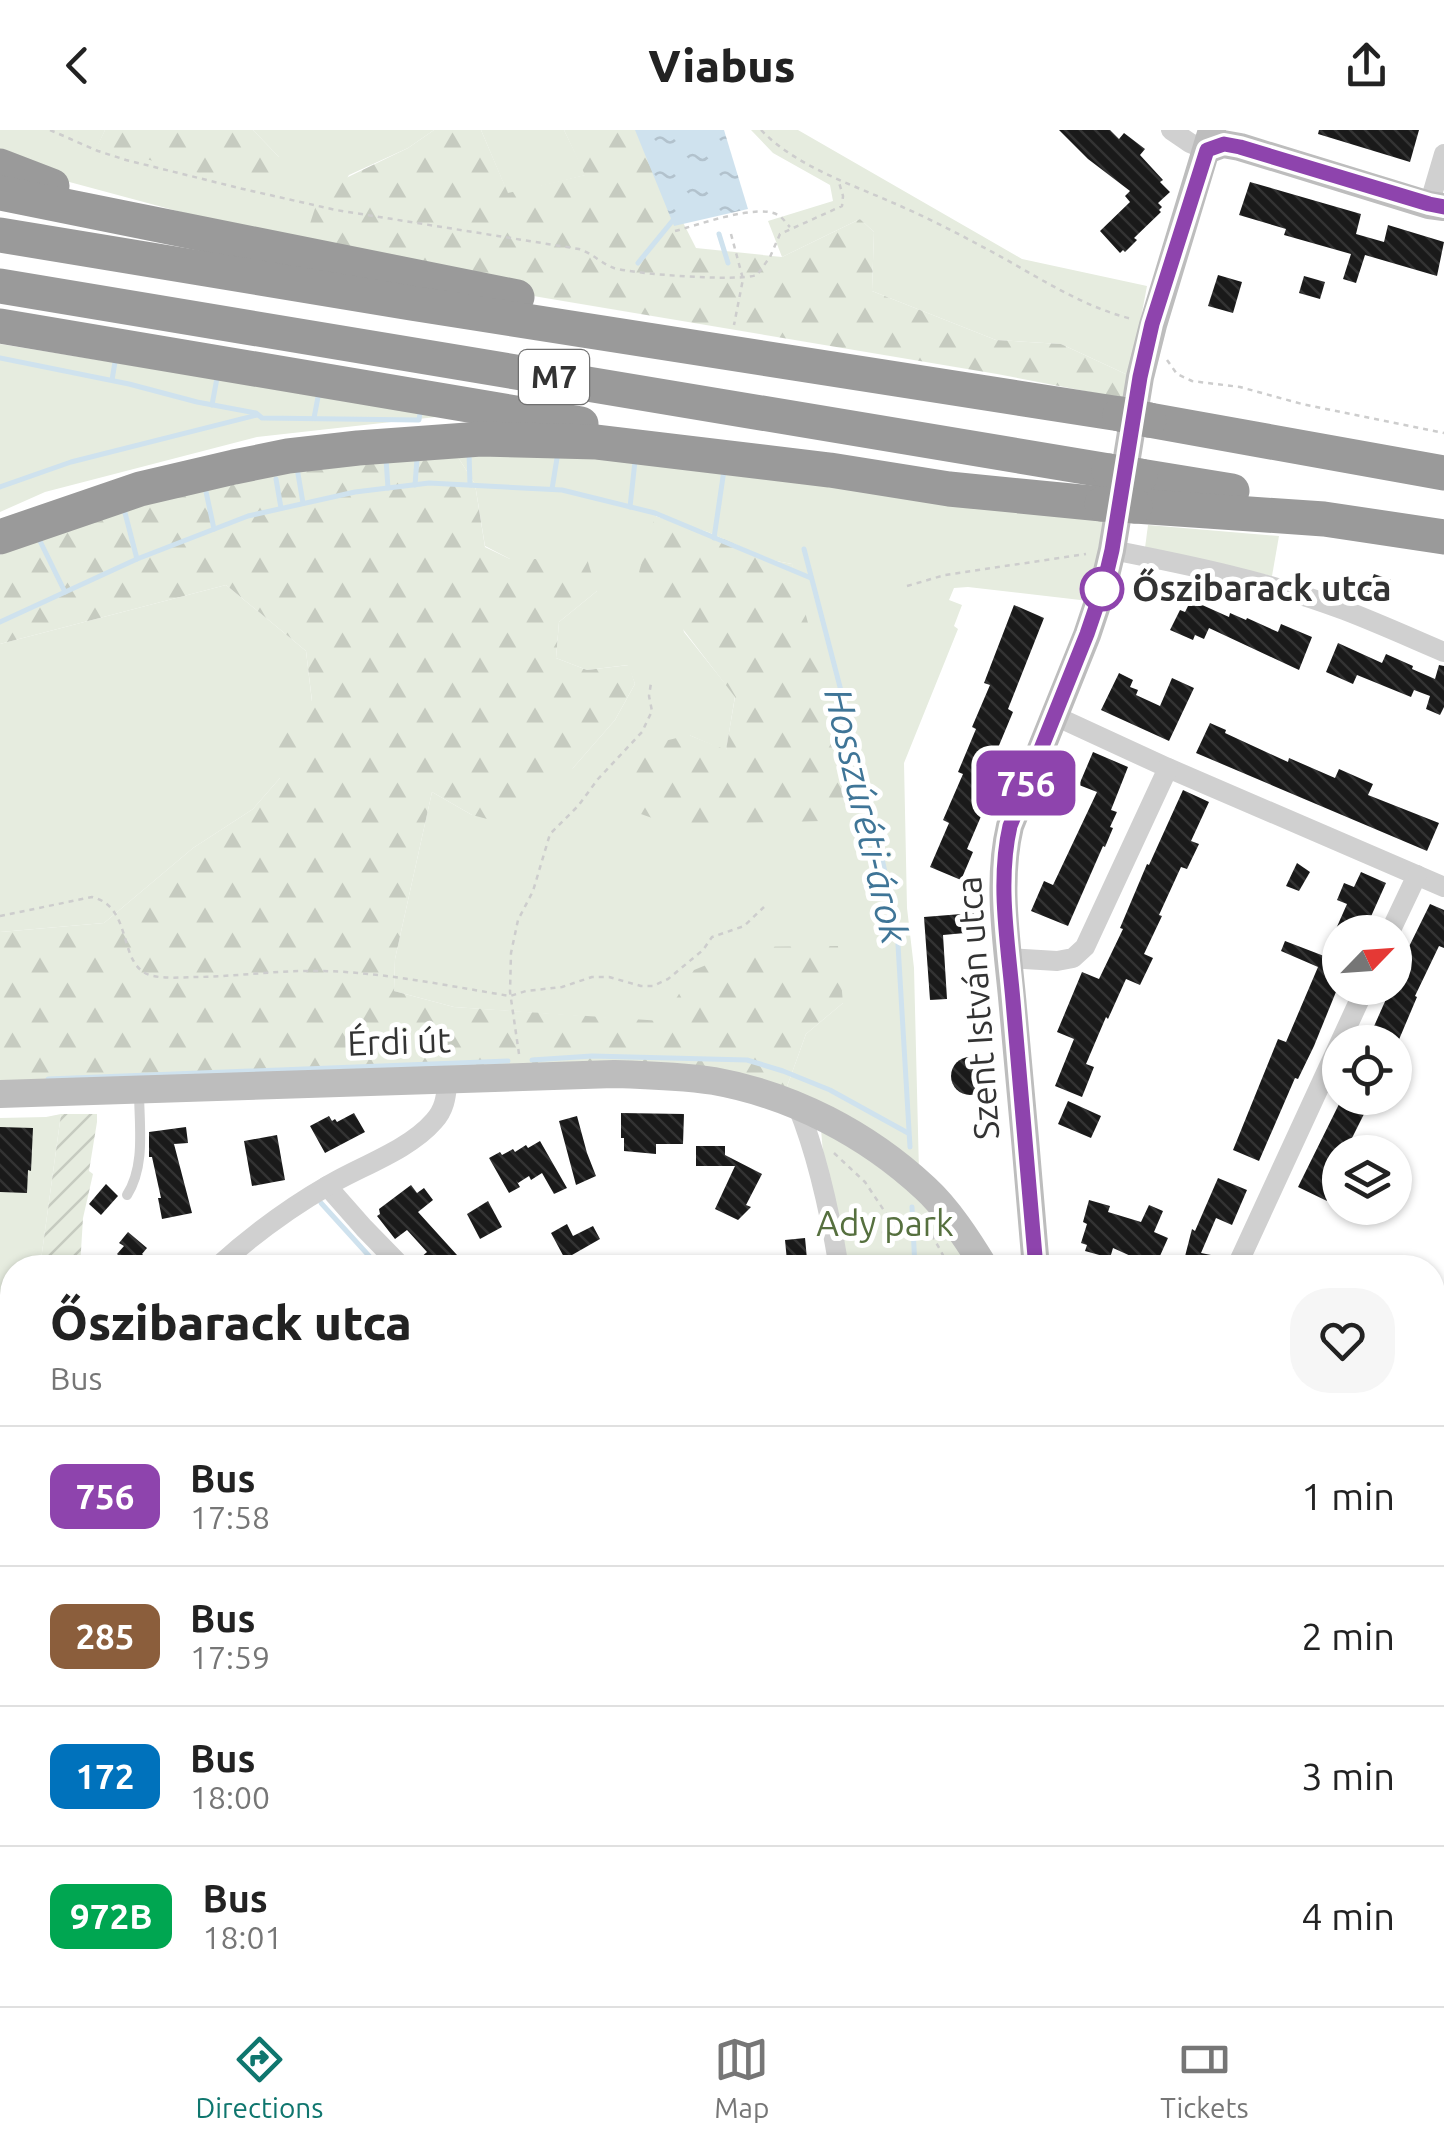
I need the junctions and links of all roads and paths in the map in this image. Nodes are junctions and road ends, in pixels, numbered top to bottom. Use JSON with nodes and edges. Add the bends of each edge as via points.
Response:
{"nodes":[{"id":1,"x":50,"y":130,"type":"edge"},
{"id":2,"x":761,"y":130,"type":"edge"},
{"id":3,"x":1171,"y":130,"type":"edge"},
{"id":4,"x":1210,"y":140,"type":"edge"},
{"id":5,"x":1444,"y":154,"type":"edge"},
{"id":6,"x":0,"y":166,"type":"edge"},
{"id":7,"x":838,"y":180,"type":"junction"},
{"id":8,"x":0,"y":193,"type":"edge"},
{"id":9,"x":1437,"y":206,"type":"edge"},
{"id":10,"x":176,"y":228,"type":"junction"},
{"id":11,"x":791,"y":228,"type":"junction"},
{"id":12,"x":674,"y":231,"type":"dead end"},
{"id":13,"x":731,"y":234,"type":"dead end"},
{"id":14,"x":0,"y":235,"type":"edge"},
{"id":15,"x":743,"y":278,"type":"junction"},
{"id":16,"x":0,"y":286,"type":"edge"},
{"id":17,"x":1152,"y":324,"type":"junction"},
{"id":18,"x":0,"y":326,"type":"edge"},
{"id":19,"x":734,"y":326,"type":"dead end"},
{"id":20,"x":671,"y":344,"type":"junction"},
{"id":21,"x":1167,"y":360,"type":"dead end"},
{"id":22,"x":1444,"y":433,"type":"edge"},
{"id":23,"x":830,"y":470,"type":"junction"},
{"id":24,"x":1444,"y":473,"type":"edge"},
{"id":25,"x":1120,"y":496,"type":"junction"},
{"id":26,"x":1444,"y":526,"type":"edge"},
{"id":27,"x":0,"y":537,"type":"edge"},
{"id":28,"x":1444,"y":538,"type":"edge"},
{"id":29,"x":1112,"y":550,"type":"junction"},
{"id":30,"x":1066,"y":557,"type":"dead end"},
{"id":31,"x":907,"y":586,"type":"dead end"},
{"id":32,"x":1444,"y":652,"type":"edge"},
{"id":33,"x":651,"y":683,"type":"dead end"},
{"id":34,"x":1054,"y":715,"type":"junction"},
{"id":35,"x":1168,"y":768,"type":"junction"},
{"id":36,"x":1417,"y":875,"type":"junction"},
{"id":37,"x":1444,"y":887,"type":"edge"},
{"id":38,"x":764,"y":907,"type":"dead end"},
{"id":39,"x":1398,"y":915,"type":"edge"},
{"id":40,"x":0,"y":916,"type":"edge"},
{"id":41,"x":1009,"y":958,"type":"junction"},
{"id":42,"x":510,"y":996,"type":"junction"},
{"id":43,"x":1357,"y":1005,"type":"edge"},
{"id":44,"x":523,"y":1076,"type":"junction"},
{"id":45,"x":448,"y":1078,"type":"junction"},
{"id":46,"x":139,"y":1089,"type":"junction"},
{"id":47,"x":0,"y":1094,"type":"edge"},
{"id":48,"x":801,"y":1117,"type":"junction"},
{"id":49,"x":328,"y":1186,"type":"junction"},
{"id":50,"x":127,"y":1195,"type":"dead end"},
{"id":51,"x":899,"y":1233,"type":"junction"},
{"id":52,"x":835,"y":1242,"type":"junction"},
{"id":53,"x":233,"y":1255,"type":"edge"},
{"id":54,"x":390,"y":1255,"type":"edge"},
{"id":55,"x":837,"y":1255,"type":"edge"},
{"id":56,"x":943,"y":1255,"type":"edge"},
{"id":57,"x":975,"y":1255,"type":"edge"},
{"id":58,"x":1035,"y":1255,"type":"edge"},
{"id":59,"x":1242,"y":1255,"type":"edge"}],
"edges":[{"from":1,"to":15,"type":"path","via":[[126,160],[336,210],[579,249],[610,267]]},
{"from":2,"to":7,"type":"path"},
{"from":3,"to":4,"type":"street","via":[[1190,143]]},
{"from":4,"to":9,"type":"street"},
{"from":4,"to":17,"type":"street","name":"Szent István utca"},
{"from":5,"to":9,"type":"street"},
{"from":6,"to":10,"type":"highway"},
{"from":7,"to":11,"type":"path","via":[[842,206]]},
{"from":7,"to":17,"type":"path","via":[[980,245],[1097,309]]},
{"from":8,"to":10,"type":"highway"},
{"from":10,"to":20,"type":"highway","number":"M7","via":[[546,303]]},
{"from":11,"to":12,"type":"path","via":[[778,215],[749,212]]},
{"from":11,"to":15,"type":"path","via":[[780,234],[757,275]]},
{"from":13,"to":15,"type":"path"},
{"from":14,"to":20,"type":"highway","number":"M7"},
{"from":15,"to":19,"type":"path"},
{"from":16,"to":25,"type":"highway","number":"M7"},
{"from":17,"to":25,"type":"street","name":"Szent István utca"},
{"from":18,"to":23,"type":"highway"},
{"from":20,"to":24,"type":"highway","number":"M7"},
{"from":21,"to":22,"type":"path","via":[[1192,382]]},
{"from":23,"to":25,"type":"highway","via":[[949,488]]},
{"from":23,"to":27,"type":"highway","via":[[597,442],[420,442],[288,456],[188,477]]},
{"from":25,"to":26,"type":"highway","number":"M7"},
{"from":25,"to":28,"type":"highway"},
{"from":25,"to":29,"type":"street","name":"Szent István utca"},
{"from":29,"to":32,"type":"street","via":[[1292,593]]},
{"from":29,"to":34,"type":"street","name":"Szent István utca"},
{"from":30,"to":31,"type":"path"},
{"from":33,"to":42,"type":"path","via":[[652,710],[642,732],[550,834],[518,920]]},
{"from":34,"to":35,"type":"street"},
{"from":34,"to":41,"type":"street","name":"Szent István utca","via":[[1004,852]]},
{"from":35,"to":36,"type":"street"},
{"from":35,"to":41,"type":"street","via":[[1085,947],[1058,961]]},
{"from":36,"to":37,"type":"street"},
{"from":36,"to":39,"type":"street"},
{"from":38,"to":42,"type":"path","via":[[744,926],[712,937],[653,986],[592,978]]},
{"from":40,"to":42,"type":"path","via":[[102,900],[120,920],[138,968],[149,975],[321,970]]},
{"from":41,"to":58,"type":"street","name":"Szent István utca"},
{"from":42,"to":44,"type":"path"},
{"from":43,"to":59,"type":"street"},
{"from":44,"to":45,"type":"street","name":"Érdi út"},
{"from":44,"to":48,"type":"street","name":"Érdi út","via":[[691,1078],[758,1092]]},
{"from":45,"to":46,"type":"street","name":"Érdi út"},
{"from":45,"to":49,"type":"street","via":[[446,1102],[434,1122]]},
{"from":46,"to":47,"type":"street","name":"Érdi út"},
{"from":46,"to":50,"type":"lane","via":[[139,1163]]},
{"from":48,"to":51,"type":"path","via":[[865,1182]]},
{"from":48,"to":52,"type":"street"},
{"from":48,"to":57,"type":"street","name":"Érdi út","via":[[831,1120],[927,1190]]},
{"from":49,"to":53,"type":"street"},
{"from":49,"to":54,"type":"street"},
{"from":51,"to":52,"type":"path","via":[[858,1226]]},
{"from":51,"to":56,"type":"path","via":[[932,1234]]},
{"from":52,"to":55,"type":"street"}]}
